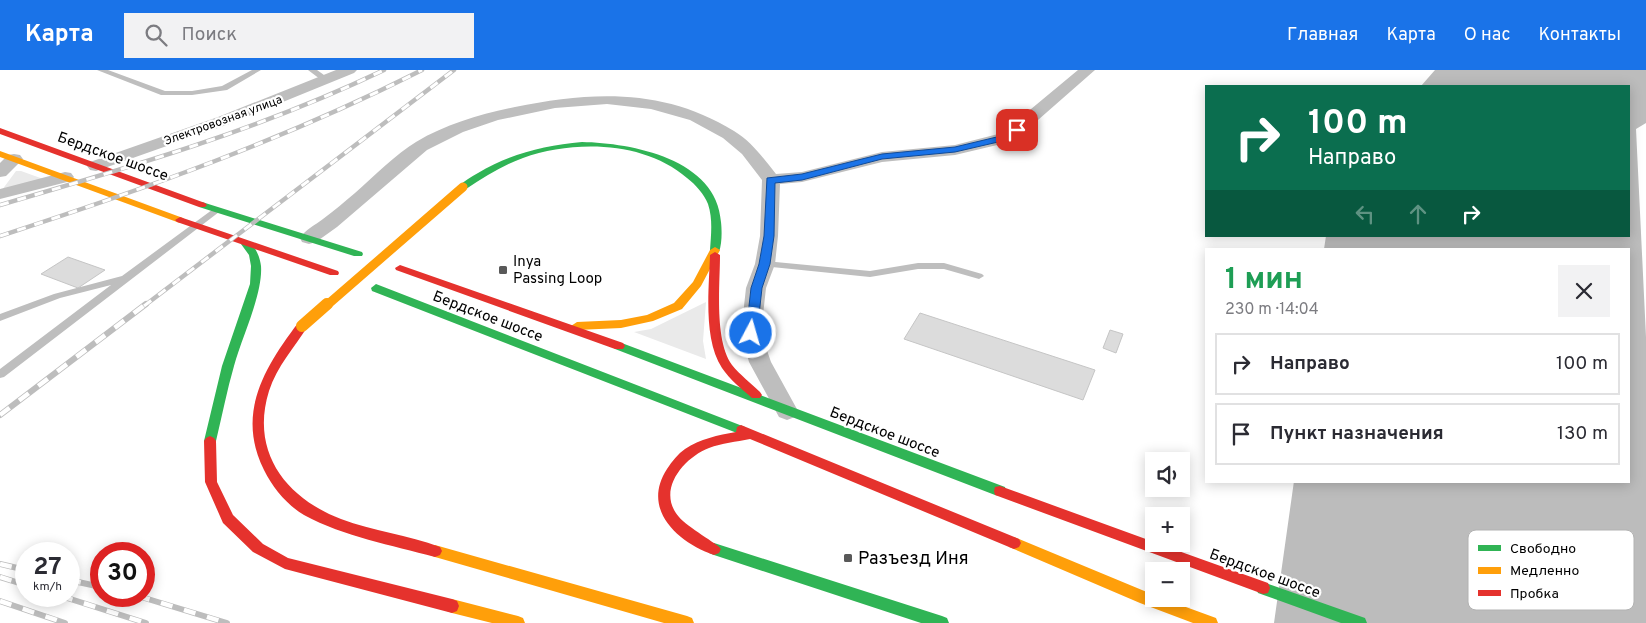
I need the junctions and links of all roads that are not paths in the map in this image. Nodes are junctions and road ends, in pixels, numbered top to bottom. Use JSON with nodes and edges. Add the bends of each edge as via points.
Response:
{"nodes":[{"id":1,"x":101,"y":70,"type":"edge"},
{"id":2,"x":257,"y":70,"type":"edge"},
{"id":3,"x":312,"y":70,"type":"edge"},
{"id":4,"x":349,"y":70,"type":"edge"},
{"id":5,"x":1087,"y":70,"type":"edge"},
{"id":6,"x":327,"y":80,"type":"junction"},
{"id":7,"x":0,"y":131,"type":"edge"},
{"id":8,"x":7,"y":157,"type":"edge"},
{"id":9,"x":96,"y":166,"type":"junction"},
{"id":10,"x":0,"y":172,"type":"edge"},
{"id":11,"x":65,"y":177,"type":"junction"},
{"id":12,"x":771,"y":180,"type":"junction"},
{"id":13,"x":0,"y":194,"type":"edge"},
{"id":14,"x":216,"y":210,"type":"junction"},
{"id":15,"x":195,"y":226,"type":"junction"},
{"id":16,"x":309,"y":238,"type":"junction"},
{"id":17,"x":246,"y":244,"type":"junction"},
{"id":18,"x":715,"y":250,"type":"junction"},
{"id":19,"x":358,"y":254,"type":"dead end"},
{"id":20,"x":765,"y":264,"type":"junction"},
{"id":21,"x":400,"y":268,"type":"dead end"},
{"id":22,"x":334,"y":273,"type":"dead end"},
{"id":23,"x":980,"y":276,"type":"dead end"},
{"id":24,"x":127,"y":278,"type":"junction"},
{"id":25,"x":376,"y":288,"type":"dead end"},
{"id":26,"x":0,"y":318,"type":"edge"},
{"id":27,"x":566,"y":326,"type":"junction"},
{"id":28,"x":0,"y":374,"type":"edge"},
{"id":29,"x":765,"y":403,"type":"junction"},
{"id":30,"x":787,"y":411,"type":"junction"},
{"id":31,"x":751,"y":434,"type":"junction"},
{"id":32,"x":518,"y":623,"type":"edge"},
{"id":33,"x":687,"y":623,"type":"edge"},
{"id":34,"x":942,"y":623,"type":"edge"},
{"id":35,"x":1211,"y":623,"type":"edge"},
{"id":36,"x":1360,"y":623,"type":"edge"}],
"edges":[{"from":1,"to":2,"type":"lane","via":[[164,93],[224,88]]},
{"from":3,"to":6,"type":"lane"},
{"from":4,"to":6,"type":"street","name":"Электровозная улица"},
{"from":5,"to":12,"type":"street","via":[[1008,137],[955,150],[882,157],[802,177]]},
{"from":6,"to":9,"type":"street","name":"Электровозная улица","via":[[211,126]]},
{"from":7,"to":9,"type":"main road","name":"Бердское шоссе"},
{"from":8,"to":10,"type":"street"},
{"from":8,"to":11,"type":"main road"},
{"from":9,"to":14,"type":"main road","name":"Бердское шоссе"},
{"from":11,"to":13,"type":"street"},
{"from":11,"to":15,"type":"main road"},
{"from":12,"to":16,"type":"street","via":[[748,150],[696,117],[652,104],[628,101],[554,103],[494,116],[421,146]]},
{"from":12,"to":20,"type":"street"},
{"from":14,"to":15,"type":"lane"},
{"from":14,"to":16,"type":"main road","name":"Бердское шоссе"},
{"from":15,"to":17,"type":"main road"},
{"from":15,"to":24,"type":"lane"},
{"from":16,"to":19,"type":"main road","name":"Бердское шоссе"},
{"from":17,"to":22,"type":"main road"},
{"from":17,"to":32,"type":"main road","via":[[254,254],[256,284],[228,366],[209,448],[211,482],[228,519],[258,548],[285,563]]},
{"from":18,"to":27,"type":"main road","via":[[697,284],[678,306],[649,318],[621,324]]},
{"from":18,"to":29,"type":"main road","via":[[715,325],[723,357],[726,365]]},
{"from":18,"to":33,"type":"main road","bridge":true,"via":[[714,207],[698,182],[673,164],[642,152],[606,146],[541,151],[497,165],[463,187],[302,326],[269,374],[256,426],[265,460],[280,488],[308,510],[395,540]]},
{"from":20,"to":23,"type":"lane","via":[[870,274],[918,266],[944,266]]},
{"from":20,"to":30,"type":"street","via":[[756,288],[751,333],[760,362]]},
{"from":21,"to":27,"type":"main road","name":"Бердское шоссе"},
{"from":24,"to":26,"type":"lane","via":[[57,296]]},
{"from":24,"to":28,"type":"lane"},
{"from":25,"to":31,"type":"main road","name":"Бердское шоссе"},
{"from":27,"to":29,"type":"main road","name":"Бердское шоссе"},
{"from":29,"to":30,"type":"main road","name":"Бердское шоссе"},
{"from":30,"to":36,"type":"main road","name":"Бердское шоссе"},
{"from":31,"to":34,"type":"main road","via":[[700,446],[675,466],[666,480],[664,495],[665,510],[675,524],[708,547]]},
{"from":31,"to":35,"type":"main road","name":"Бердское шоссе"}]}
